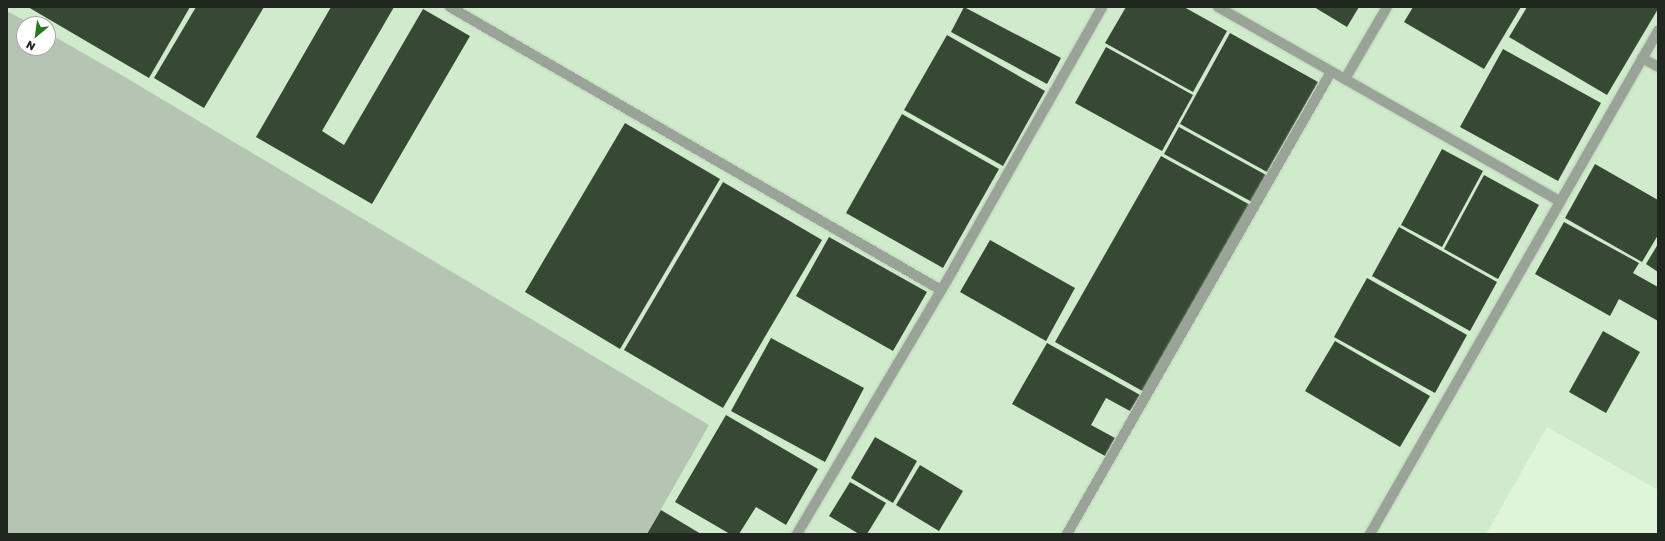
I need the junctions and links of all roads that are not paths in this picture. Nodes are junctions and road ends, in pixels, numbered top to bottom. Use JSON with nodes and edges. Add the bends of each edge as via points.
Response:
{"nodes":[{"id":1,"x":450,"y":7,"type":"edge"},
{"id":2,"x":1102,"y":7,"type":"edge"},
{"id":3,"x":1218,"y":7,"type":"edge"},
{"id":4,"x":1387,"y":7,"type":"edge"},
{"id":5,"x":1658,"y":31,"type":"edge"},
{"id":6,"x":1642,"y":58,"type":"junction"},
{"id":7,"x":1658,"y":67,"type":"edge"},
{"id":8,"x":1331,"y":72,"type":"junction"},
{"id":9,"x":1345,"y":80,"type":"junction"},
{"id":10,"x":1560,"y":201,"type":"junction"},
{"id":11,"x":942,"y":290,"type":"junction"},
{"id":12,"x":797,"y":534,"type":"edge"},
{"id":13,"x":1067,"y":534,"type":"edge"},
{"id":14,"x":1370,"y":534,"type":"edge"}],
"edges":[{"from":1,"to":11,"type":"lane"},
{"from":2,"to":11,"type":"lane"},
{"from":3,"to":8,"type":"lane"},
{"from":4,"to":9,"type":"lane"},
{"from":5,"to":6,"type":"lane"},
{"from":6,"to":7,"type":"lane"},
{"from":6,"to":10,"type":"lane"},
{"from":8,"to":9,"type":"lane"},
{"from":8,"to":13,"type":"lane"},
{"from":9,"to":10,"type":"lane"},
{"from":10,"to":14,"type":"lane"},
{"from":11,"to":12,"type":"lane"}]}
